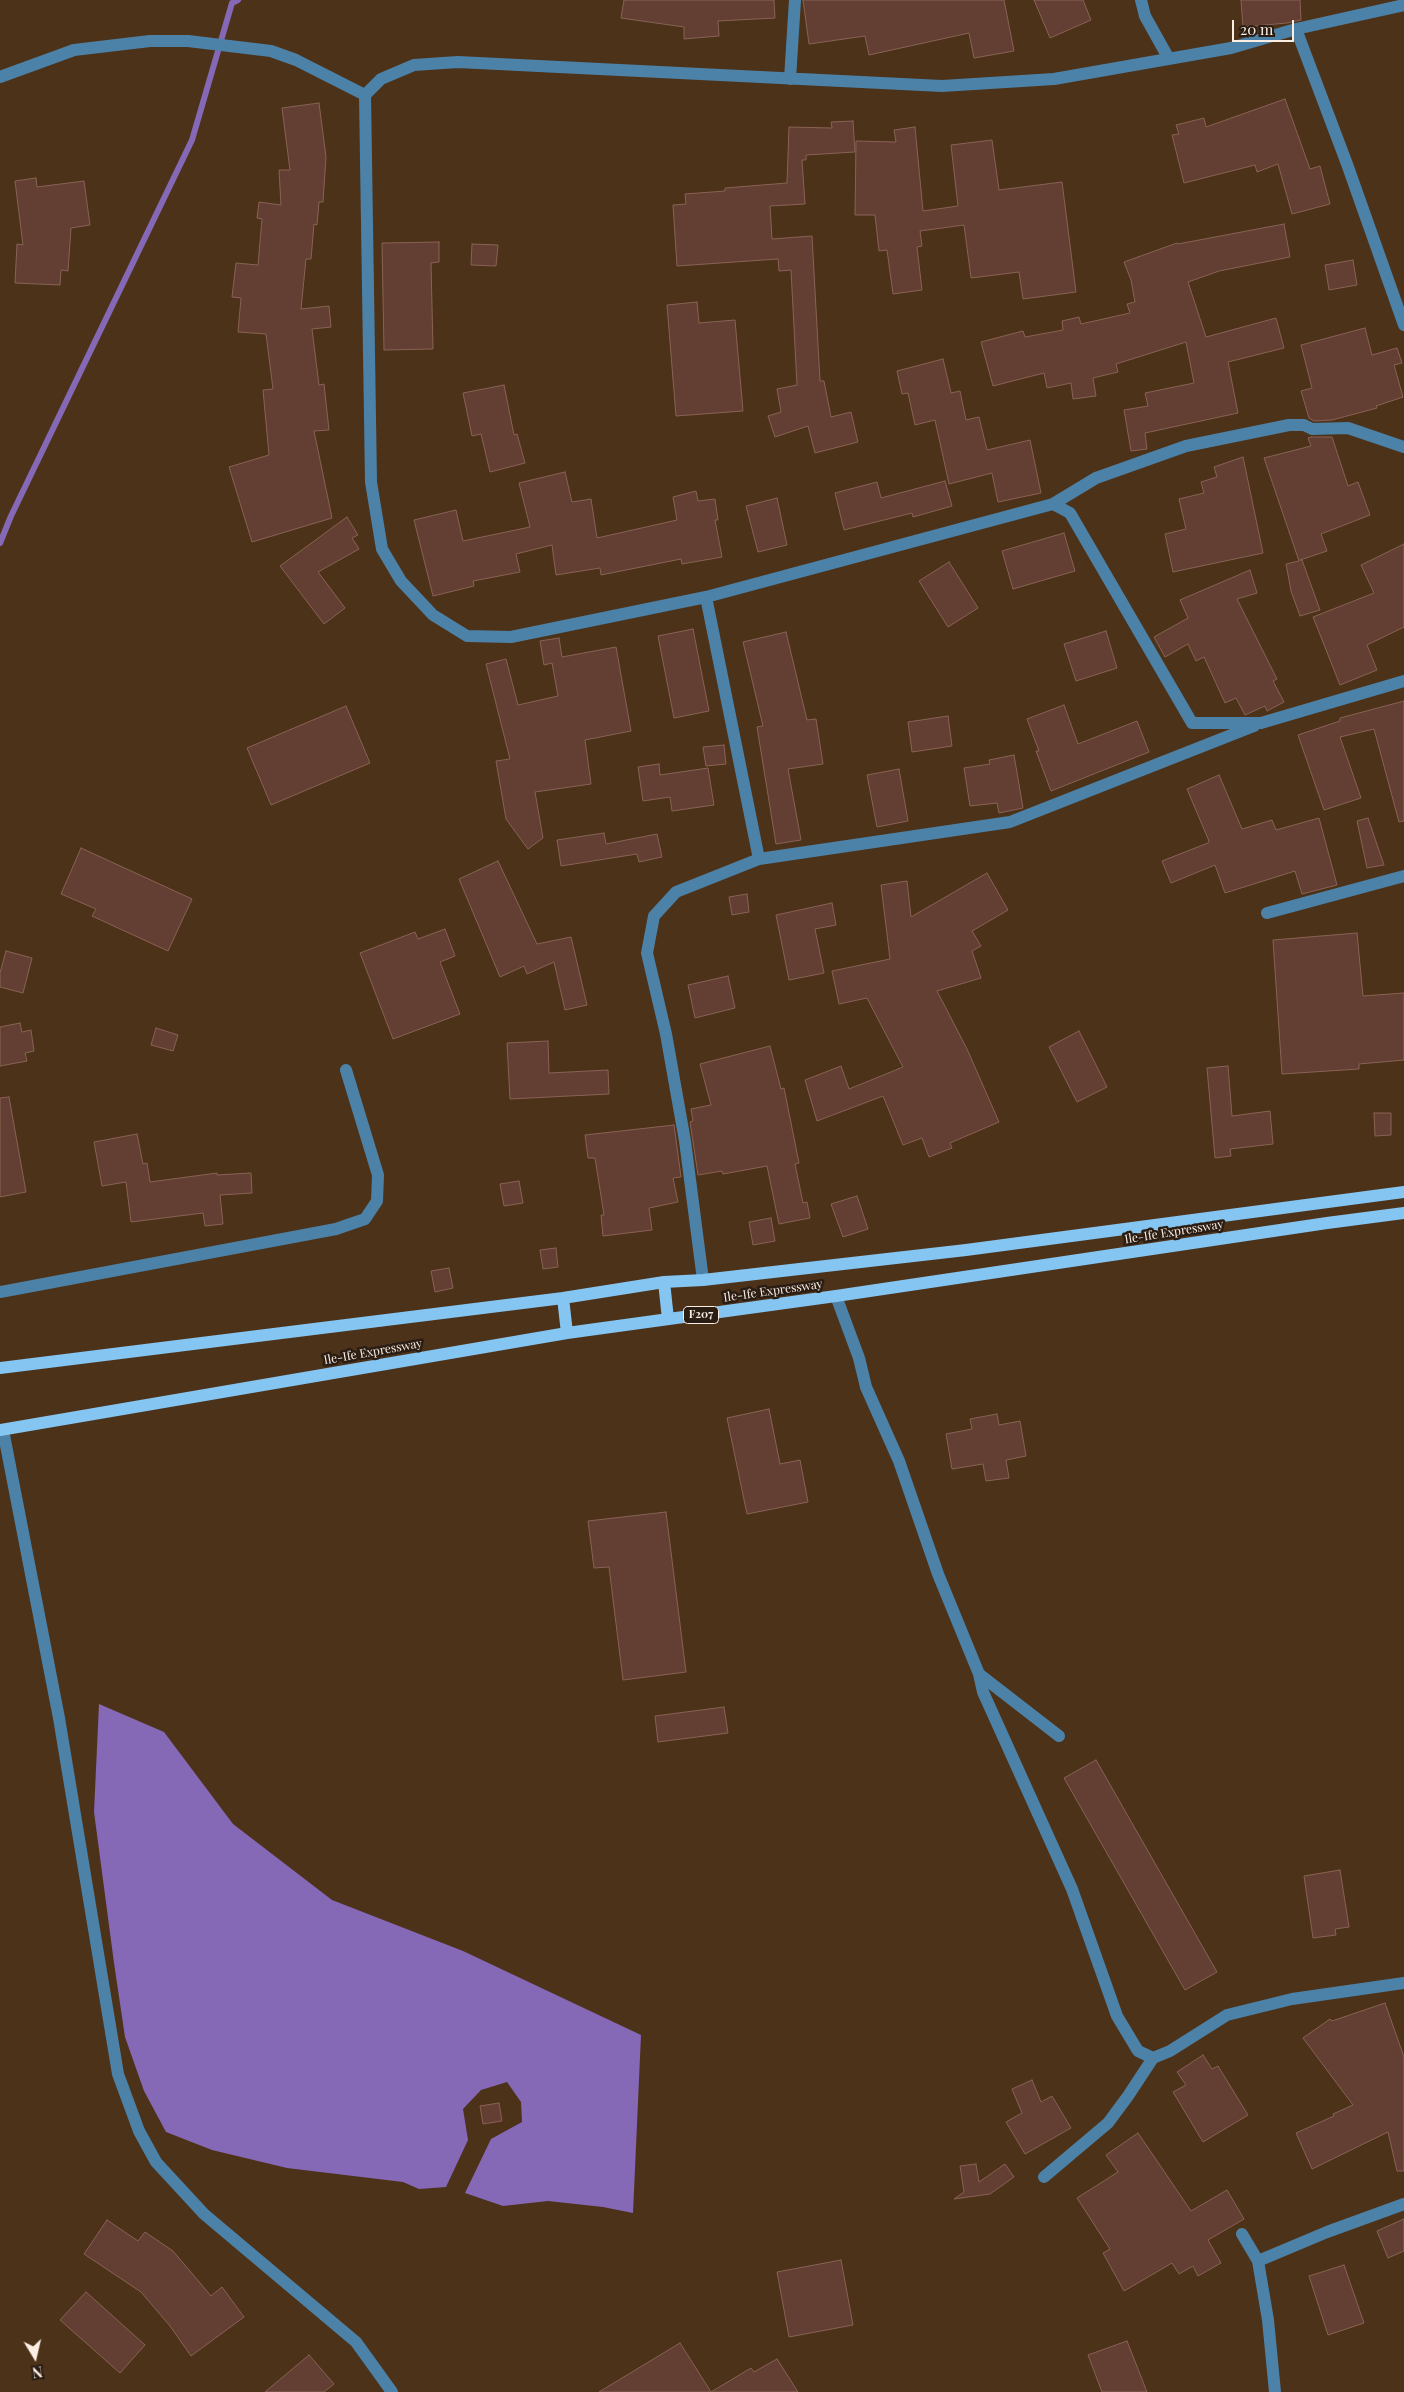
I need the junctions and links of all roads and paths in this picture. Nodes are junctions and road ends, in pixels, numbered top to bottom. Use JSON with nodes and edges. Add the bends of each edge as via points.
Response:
{"nodes":[{"id":1,"x":795,"y":0,"type":"edge"},
{"id":2,"x":1141,"y":0,"type":"edge"},
{"id":3,"x":1404,"y":5,"type":"edge"},
{"id":4,"x":1296,"y":29,"type":"junction"},
{"id":5,"x":1169,"y":59,"type":"junction"},
{"id":6,"x":0,"y":77,"type":"edge"},
{"id":7,"x":790,"y":79,"type":"junction"},
{"id":8,"x":365,"y":95,"type":"junction"},
{"id":9,"x":1404,"y":325,"type":"edge"},
{"id":10,"x":1404,"y":447,"type":"edge"},
{"id":11,"x":1053,"y":504,"type":"junction"},
{"id":12,"x":706,"y":597,"type":"junction"},
{"id":13,"x":1404,"y":681,"type":"edge"},
{"id":14,"x":1261,"y":723,"type":"junction"},
{"id":15,"x":759,"y":859,"type":"junction"},
{"id":16,"x":1404,"y":876,"type":"edge"},
{"id":17,"x":1267,"y":913,"type":"dead end"},
{"id":18,"x":346,"y":1070,"type":"dead end"},
{"id":19,"x":1404,"y":1192,"type":"edge"},
{"id":20,"x":1404,"y":1214,"type":"edge"},
{"id":21,"x":703,"y":1280,"type":"junction"},
{"id":22,"x":664,"y":1282,"type":"junction"},
{"id":23,"x":0,"y":1292,"type":"edge"},
{"id":24,"x":836,"y":1296,"type":"junction"},
{"id":25,"x":563,"y":1298,"type":"junction"},
{"id":26,"x":668,"y":1319,"type":"junction"},
{"id":27,"x":567,"y":1332,"type":"junction"},
{"id":28,"x":0,"y":1368,"type":"edge"},
{"id":29,"x":1,"y":1430,"type":"edge"},
{"id":30,"x":978,"y":1674,"type":"junction"},
{"id":31,"x":1059,"y":1736,"type":"dead end"},
{"id":32,"x":1404,"y":1983,"type":"edge"},
{"id":33,"x":1153,"y":2058,"type":"junction"},
{"id":34,"x":1044,"y":2177,"type":"dead end"},
{"id":35,"x":1404,"y":2204,"type":"edge"},
{"id":36,"x":1242,"y":2234,"type":"dead end"},
{"id":37,"x":1258,"y":2261,"type":"junction"},
{"id":38,"x":392,"y":2392,"type":"edge"},
{"id":39,"x":1275,"y":2392,"type":"edge"}],
"edges":[{"from":1,"to":7,"type":"street"},
{"from":2,"to":5,"type":"street","via":[[1145,16]]},
{"from":3,"to":4,"type":"street"},
{"from":4,"to":5,"type":"street","via":[[1231,48]]},
{"from":4,"to":9,"type":"street"},
{"from":5,"to":7,"type":"street","via":[[1054,79],[942,86]]},
{"from":6,"to":8,"type":"street","via":[[74,50],[150,41],[188,41],[271,51]]},
{"from":7,"to":8,"type":"street","via":[[458,62],[414,65],[381,79]]},
{"from":8,"to":12,"type":"street","via":[[371,482],[382,549],[401,580],[433,615],[468,636],[511,637]]},
{"from":10,"to":11,"type":"street","via":[[1348,428],[1312,429],[1304,425],[1289,425],[1186,446],[1096,478]]},
{"from":11,"to":12,"type":"street"},
{"from":11,"to":14,"type":"street","via":[[1070,513],[1192,723]]},
{"from":12,"to":15,"type":"street"},
{"from":13,"to":14,"type":"street"},
{"from":14,"to":15,"type":"street","via":[[1010,822]]},
{"from":15,"to":21,"type":"street","via":[[676,892],[654,916],[647,953],[666,1034]]},
{"from":16,"to":17,"type":"street"},
{"from":18,"to":23,"type":"street","via":[[378,1176],[377,1201],[365,1219],[336,1229]]},
{"from":19,"to":21,"type":"main road","name":"Ile-Ife Expressway","via":[[966,1250]]},
{"from":20,"to":24,"type":"main road","name":"Ile-Ife Expressway","number":"F207"},
{"from":21,"to":22,"type":"main road","name":"Ile-Ife Expressway"},
{"from":22,"to":25,"type":"main road","name":"Ile-Ife Expressway"},
{"from":22,"to":26,"type":"main road"},
{"from":24,"to":26,"type":"main road","name":"Ile-Ife Expressway","number":"F207"},
{"from":24,"to":30,"type":"street","via":[[866,1387],[899,1461],[938,1574]]},
{"from":25,"to":27,"type":"main road"},
{"from":25,"to":28,"type":"main road","name":"Ile-Ife Expressway"},
{"from":26,"to":27,"type":"main road","name":"Ile-Ife Expressway","number":"F207"},
{"from":27,"to":29,"type":"main road","name":"Ile-Ife Expressway","number":"F207"},
{"from":29,"to":38,"type":"street","via":[[59,1718],[118,2074],[138,2131],[156,2162],[204,2214],[356,2342]]},
{"from":30,"to":31,"type":"street"},
{"from":30,"to":33,"type":"street","via":[[983,1692],[1072,1889],[1117,2016],[1138,2051]]},
{"from":32,"to":33,"type":"street","via":[[1292,1999],[1227,2015]]},
{"from":33,"to":34,"type":"street","via":[[1108,2123]]},
{"from":35,"to":37,"type":"street"},
{"from":36,"to":37,"type":"street"},
{"from":37,"to":39,"type":"street"}]}
